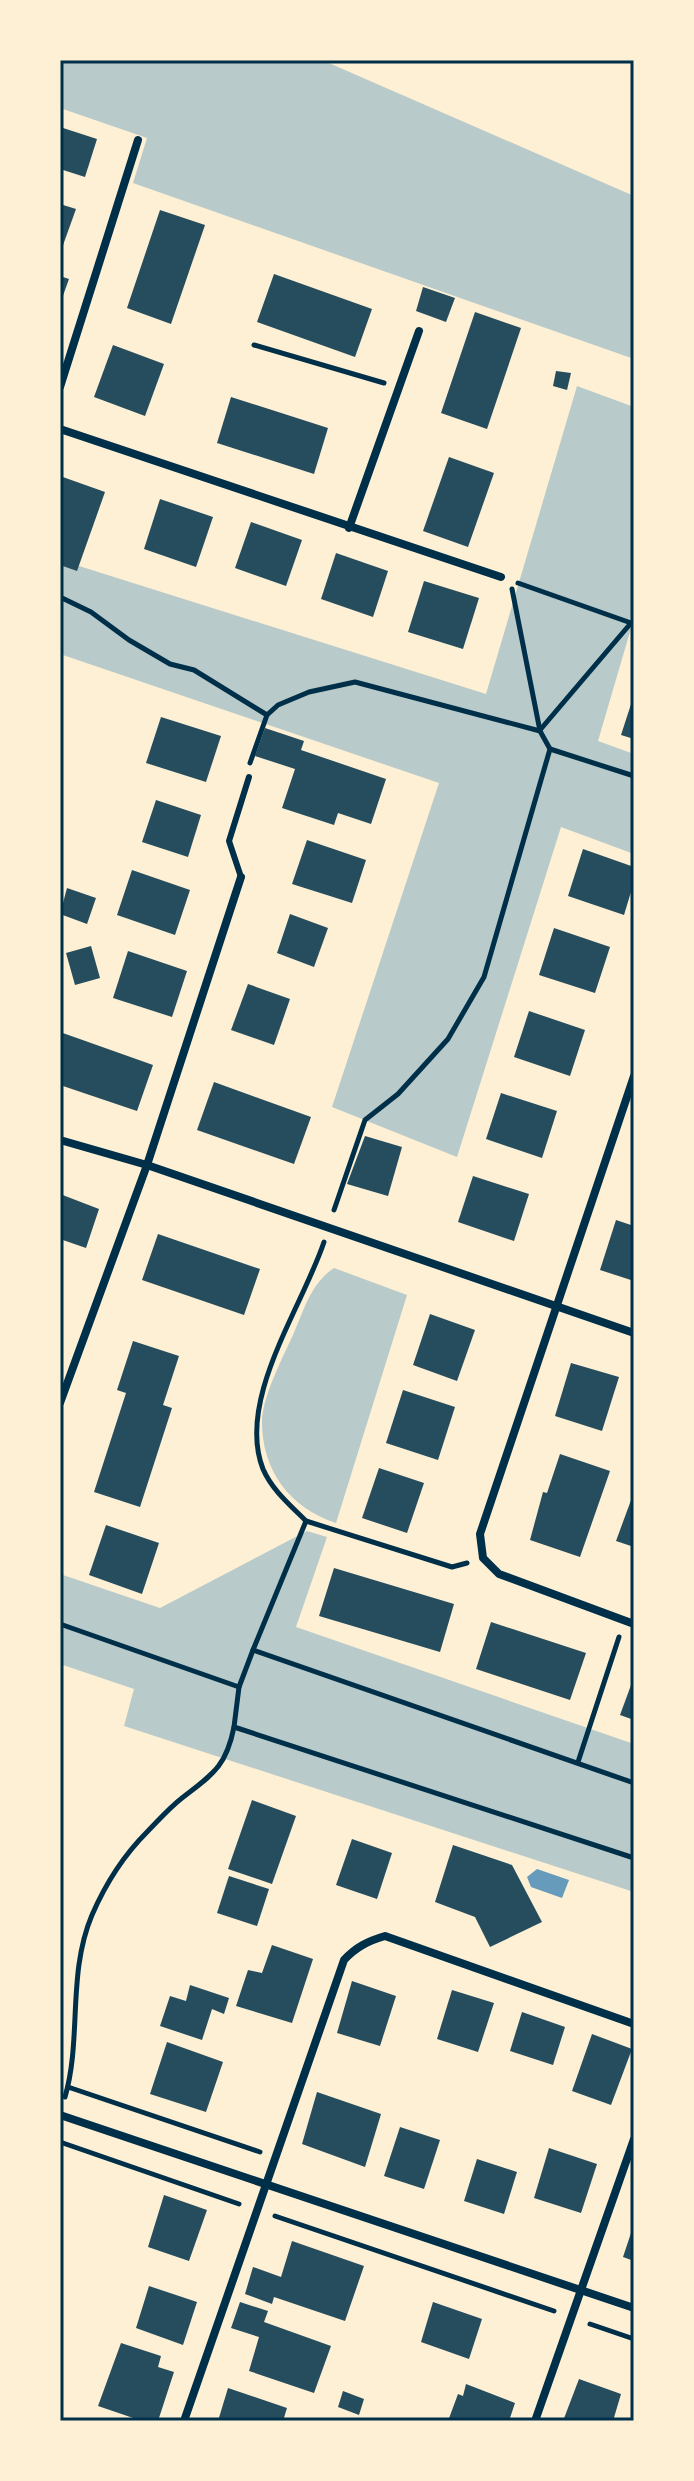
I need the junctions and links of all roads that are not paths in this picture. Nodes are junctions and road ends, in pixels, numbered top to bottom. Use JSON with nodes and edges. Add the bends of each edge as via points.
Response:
{"nodes":[{"id":1,"x":138,"y":140,"type":"dead end"},
{"id":2,"x":419,"y":331,"type":"dead end"},
{"id":3,"x":60,"y":387,"type":"edge"},
{"id":4,"x":60,"y":429,"type":"edge"},
{"id":5,"x":349,"y":528,"type":"junction"},
{"id":6,"x":501,"y":577,"type":"dead end"},
{"id":7,"x":249,"y":777,"type":"road end"},
{"id":8,"x":241,"y":877,"type":"joint"},
{"id":9,"x":634,"y":1076,"type":"edge"},
{"id":10,"x":60,"y":1140,"type":"edge"},
{"id":11,"x":147,"y":1165,"type":"junction"},
{"id":12,"x":557,"y":1307,"type":"junction"},
{"id":13,"x":634,"y":1333,"type":"edge"},
{"id":14,"x":60,"y":1403,"type":"edge"},
{"id":15,"x":634,"y":1624,"type":"edge"},
{"id":16,"x":634,"y":2024,"type":"edge"},
{"id":17,"x":60,"y":2115,"type":"edge"},
{"id":18,"x":634,"y":2139,"type":"edge"},
{"id":19,"x":267,"y":2184,"type":"junction"},
{"id":20,"x":579,"y":2288,"type":"junction"},
{"id":21,"x":634,"y":2308,"type":"edge"},
{"id":22,"x":184,"y":2421,"type":"edge"},
{"id":23,"x":535,"y":2421,"type":"edge"}],
"edges":[{"from":1,"to":3,"type":"street"},
{"from":2,"to":5,"type":"street"},
{"from":4,"to":5,"type":"street"},
{"from":5,"to":6,"type":"street"},
{"from":7,"to":8,"type":"lane","via":[[229,841]]},
{"from":8,"to":11,"type":"street"},
{"from":9,"to":12,"type":"street"},
{"from":10,"to":11,"type":"street"},
{"from":11,"to":12,"type":"street"},
{"from":11,"to":14,"type":"street"},
{"from":12,"to":13,"type":"street"},
{"from":12,"to":15,"type":"street","via":[[480,1534],[483,1558],[499,1574]]},
{"from":16,"to":19,"type":"street","via":[[385,1936],[372,1939],[344,1960]]},
{"from":17,"to":19,"type":"street"},
{"from":18,"to":20,"type":"street"},
{"from":19,"to":20,"type":"street"},
{"from":19,"to":22,"type":"street"},
{"from":20,"to":21,"type":"street"},
{"from":20,"to":23,"type":"street"}]}
